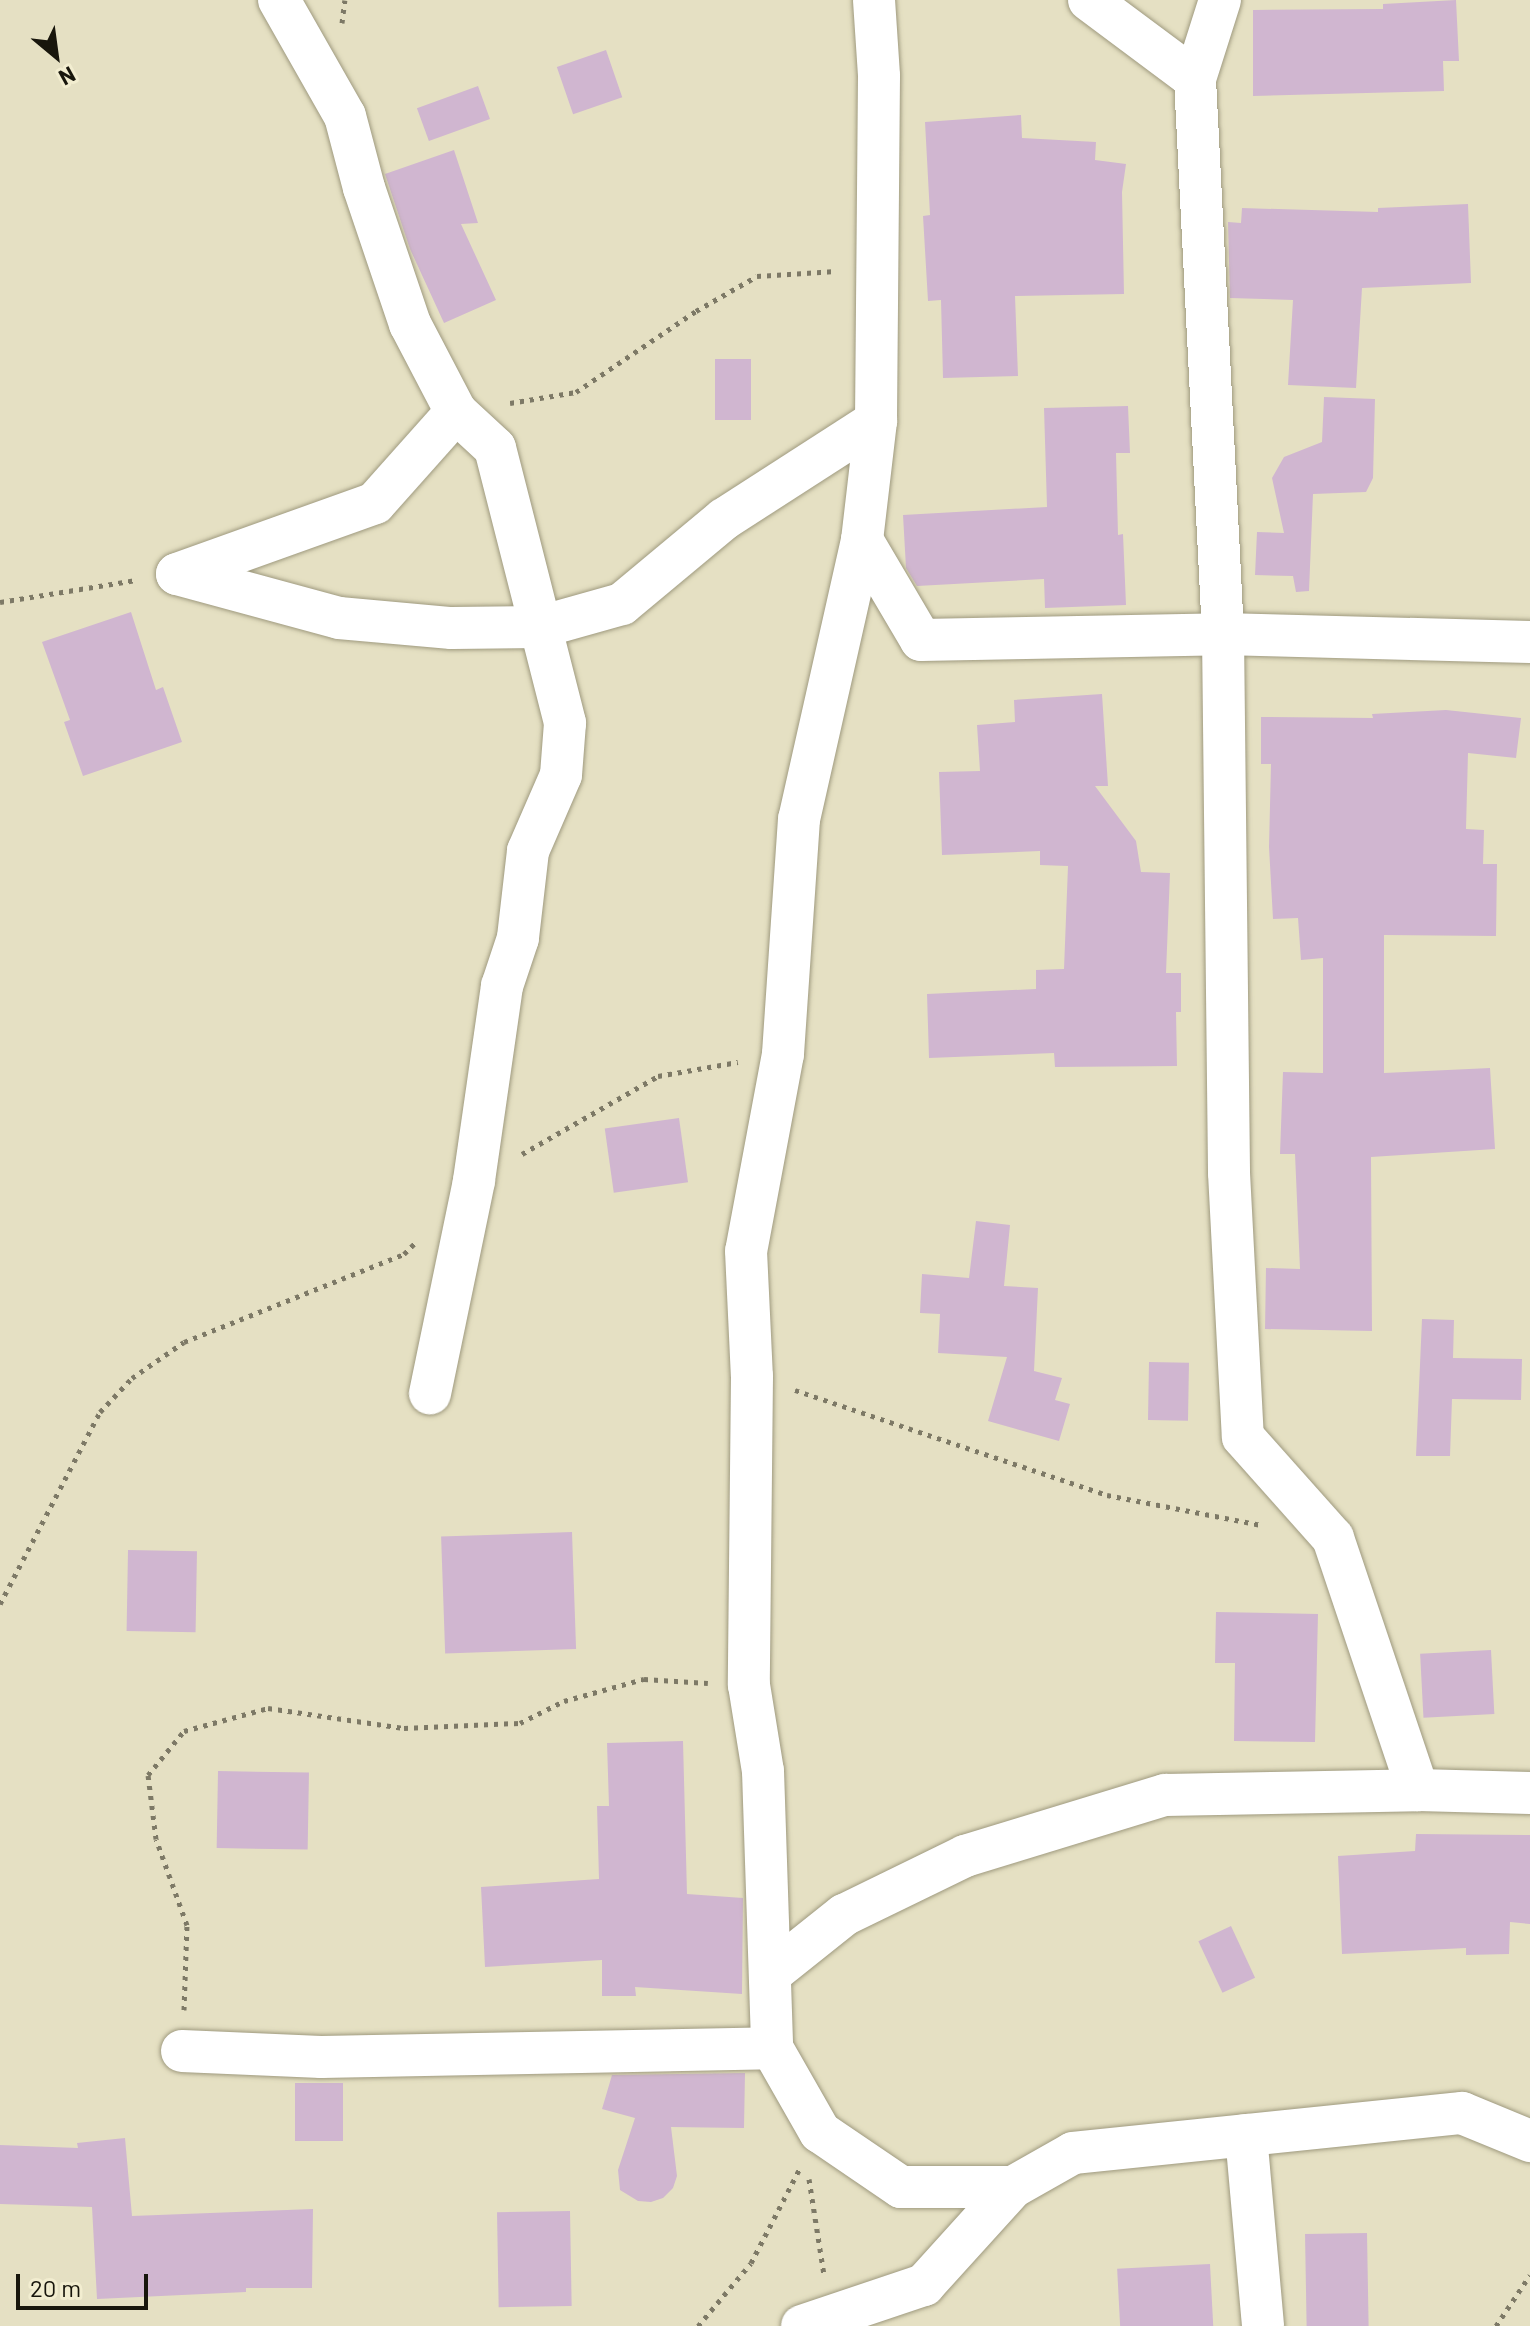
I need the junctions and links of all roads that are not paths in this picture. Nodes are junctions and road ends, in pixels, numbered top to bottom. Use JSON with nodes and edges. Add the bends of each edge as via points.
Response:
{"nodes":[{"id":1,"x":279,"y":0,"type":"edge"},
{"id":2,"x":874,"y":0,"type":"edge"},
{"id":3,"x":1089,"y":0,"type":"edge"},
{"id":4,"x":1220,"y":0,"type":"edge"},
{"id":5,"x":1195,"y":79,"type":"junction"},
{"id":6,"x":456,"y":412,"type":"junction"},
{"id":7,"x":876,"y":421,"type":"junction"},
{"id":8,"x":862,"y":540,"type":"junction"},
{"id":9,"x":540,"y":627,"type":"junction"},
{"id":10,"x":1223,"y":634,"type":"junction"},
{"id":11,"x":1530,"y":642,"type":"edge"},
{"id":12,"x":430,"y":1394,"type":"dead end"},
{"id":13,"x":1418,"y":1790,"type":"junction"},
{"id":14,"x":1530,"y":1793,"type":"edge"},
{"id":15,"x":770,"y":1974,"type":"junction"},
{"id":16,"x":772,"y":2048,"type":"junction"},
{"id":17,"x":182,"y":2051,"type":"road end"},
{"id":18,"x":1246,"y":2135,"type":"junction"},
{"id":19,"x":1530,"y":2141,"type":"edge"},
{"id":20,"x":1013,"y":2187,"type":"junction"},
{"id":21,"x":816,"y":2321,"type":"edge"},
{"id":22,"x":1263,"y":2326,"type":"edge"}],
"edges":[{"from":1,"to":6,"type":"street","via":[[345,116],[410,324]]},
{"from":2,"to":7,"type":"street","via":[[879,76]]},
{"from":3,"to":5,"type":"street"},
{"from":4,"to":5,"type":"street"},
{"from":5,"to":10,"type":"street"},
{"from":6,"to":9,"type":"street","via":[[495,448]]},
{"from":6,"to":9,"type":"street","via":[[375,503],[177,574],[339,618],[452,628]]},
{"from":7,"to":8,"type":"street"},
{"from":7,"to":9,"type":"street","via":[[724,519],[622,604]]},
{"from":8,"to":10,"type":"street","via":[[921,640]]},
{"from":8,"to":15,"type":"street","via":[[799,819],[783,1054],[746,1251],[752,1376],[749,1685],[763,1771]]},
{"from":9,"to":12,"type":"street","via":[[565,723],[561,775],[528,851],[518,938],[502,986],[474,1181]]},
{"from":10,"to":11,"type":"street"},
{"from":10,"to":13,"type":"street","via":[[1229,1173],[1243,1437],[1333,1538]]},
{"from":13,"to":14,"type":"street"},
{"from":13,"to":15,"type":"street","via":[[1165,1795],[965,1856],[844,1915]]},
{"from":15,"to":16,"type":"street"},
{"from":16,"to":17,"type":"street","via":[[321,2057]]},
{"from":16,"to":20,"type":"street","via":[[820,2132],[901,2187]]},
{"from":18,"to":19,"type":"street","via":[[1462,2113]]},
{"from":18,"to":20,"type":"street","via":[[1073,2153]]},
{"from":18,"to":22,"type":"street"},
{"from":20,"to":21,"type":"street","via":[[924,2285]]}]}
